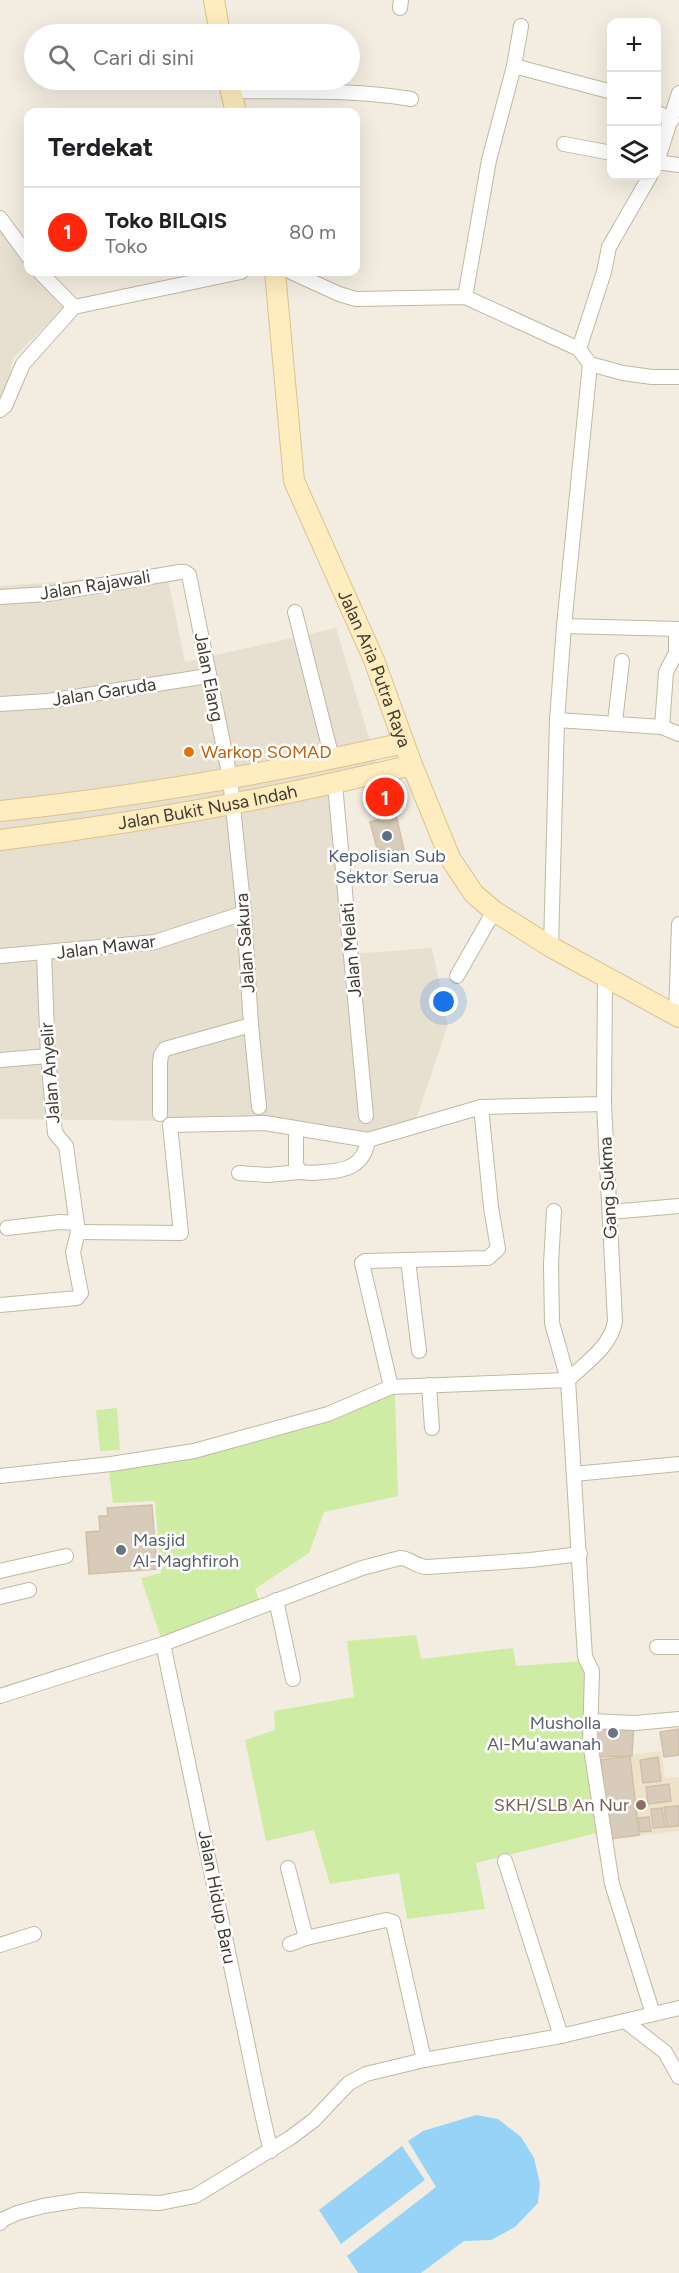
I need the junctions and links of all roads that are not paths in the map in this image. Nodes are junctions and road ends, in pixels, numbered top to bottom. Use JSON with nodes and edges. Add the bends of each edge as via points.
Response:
{"nodes":[{"id":1,"x":214,"y":0,"type":"edge"},
{"id":2,"x":218,"y":24,"type":"edge"},
{"id":3,"x":521,"y":26,"type":"dead end"},
{"id":4,"x":514,"y":66,"type":"junction"},
{"id":5,"x":231,"y":90,"type":"edge"},
{"id":6,"x":306,"y":90,"type":"edge"},
{"id":7,"x":607,"y":91,"type":"edge"},
{"id":8,"x":679,"y":93,"type":"edge"},
{"id":9,"x":411,"y":99,"type":"dead end"},
{"id":10,"x":235,"y":108,"type":"edge"},
{"id":11,"x":661,"y":114,"type":"edge"},
{"id":12,"x":672,"y":120,"type":"junction"},
{"id":13,"x":564,"y":144,"type":"dead end"},
{"id":14,"x":607,"y":152,"type":"edge"},
{"id":15,"x":661,"y":152,"type":"edge"},
{"id":16,"x":661,"y":163,"type":"edge"},
{"id":17,"x":679,"y":165,"type":"edge"},
{"id":18,"x":648,"y":180,"type":"edge"},
{"id":19,"x":0,"y":218,"type":"edge"},
{"id":20,"x":24,"y":251,"type":"edge"},
{"id":21,"x":44,"y":276,"type":"edge"},
{"id":22,"x":222,"y":276,"type":"edge"},
{"id":23,"x":275,"y":276,"type":"edge"},
{"id":24,"x":300,"y":276,"type":"edge"},
{"id":25,"x":465,"y":297,"type":"junction"},
{"id":26,"x":74,"y":307,"type":"junction"},
{"id":27,"x":579,"y":349,"type":"junction"},
{"id":28,"x":590,"y":364,"type":"junction"},
{"id":29,"x":679,"y":376,"type":"edge"},
{"id":30,"x":0,"y":410,"type":"edge"},
{"id":31,"x":189,"y":575,"type":"joint"},
{"id":32,"x":0,"y":597,"type":"edge"},
{"id":33,"x":295,"y":612,"type":"dead end"},
{"id":34,"x":564,"y":626,"type":"junction"},
{"id":35,"x":677,"y":629,"type":"edge"},
{"id":36,"x":622,"y":661,"type":"dead end"},
{"id":37,"x":208,"y":675,"type":"junction"},
{"id":38,"x":0,"y":704,"type":"edge"},
{"id":39,"x":557,"y":720,"type":"junction"},
{"id":40,"x":615,"y":722,"type":"junction"},
{"id":41,"x":662,"y":727,"type":"junction"},
{"id":42,"x":679,"y":734,"type":"edge"},
{"id":43,"x":404,"y":743,"type":"junction"},
{"id":44,"x":332,"y":758,"type":"junction"},
{"id":45,"x":412,"y":765,"type":"junction"},
{"id":46,"x":230,"y":778,"type":"junction"},
{"id":47,"x":335,"y":785,"type":"junction"},
{"id":48,"x":233,"y":805,"type":"junction"},
{"id":49,"x":0,"y":811,"type":"edge"},
{"id":50,"x":0,"y":840,"type":"edge"},
{"id":51,"x":494,"y":910,"type":"junction"},
{"id":52,"x":244,"y":913,"type":"junction"},
{"id":53,"x":679,"y":924,"type":"edge"},
{"id":54,"x":551,"y":947,"type":"junction"},
{"id":55,"x":44,"y":954,"type":"junction"},
{"id":56,"x":0,"y":956,"type":"edge"},
{"id":57,"x":457,"y":976,"type":"dead end"},
{"id":58,"x":605,"y":977,"type":"junction"},
{"id":59,"x":678,"y":1017,"type":"edge"},
{"id":60,"x":251,"y":1025,"type":"junction"},
{"id":61,"x":48,"y":1056,"type":"junction"},
{"id":62,"x":0,"y":1060,"type":"edge"},
{"id":63,"x":604,"y":1104,"type":"junction"},
{"id":64,"x":259,"y":1107,"type":"dead end"},
{"id":65,"x":481,"y":1107,"type":"junction"},
{"id":66,"x":160,"y":1114,"type":"dead end"},
{"id":67,"x":366,"y":1116,"type":"dead end"},
{"id":68,"x":296,"y":1129,"type":"junction"},
{"id":69,"x":368,"y":1140,"type":"junction"},
{"id":70,"x":300,"y":1172,"type":"junction"},
{"id":71,"x":239,"y":1173,"type":"dead end"},
{"id":72,"x":679,"y":1206,"type":"edge"},
{"id":73,"x":554,"y":1211,"type":"dead end"},
{"id":74,"x":610,"y":1212,"type":"junction"},
{"id":75,"x":77,"y":1227,"type":"junction"},
{"id":76,"x":7,"y":1228,"type":"dead end"},
{"id":77,"x":408,"y":1260,"type":"junction"},
{"id":78,"x":0,"y":1305,"type":"edge"},
{"id":79,"x":419,"y":1351,"type":"dead end"},
{"id":80,"x":568,"y":1380,"type":"junction"},
{"id":81,"x":429,"y":1385,"type":"junction"},
{"id":82,"x":392,"y":1388,"type":"junction"},
{"id":83,"x":432,"y":1428,"type":"dead end"},
{"id":84,"x":679,"y":1464,"type":"edge"},
{"id":85,"x":574,"y":1474,"type":"junction"},
{"id":86,"x":0,"y":1476,"type":"edge"},
{"id":87,"x":580,"y":1554,"type":"junction"},
{"id":88,"x":66,"y":1556,"type":"dead end"},
{"id":89,"x":0,"y":1571,"type":"edge"},
{"id":90,"x":29,"y":1590,"type":"dead end"},
{"id":91,"x":0,"y":1598,"type":"edge"},
{"id":92,"x":276,"y":1600,"type":"junction"},
{"id":93,"x":163,"y":1644,"type":"junction"},
{"id":94,"x":657,"y":1647,"type":"dead end"},
{"id":95,"x":679,"y":1647,"type":"edge"},
{"id":96,"x":293,"y":1679,"type":"dead end"},
{"id":97,"x":0,"y":1696,"type":"edge"},
{"id":98,"x":679,"y":1719,"type":"edge"},
{"id":99,"x":590,"y":1721,"type":"junction"},
{"id":100,"x":505,"y":1861,"type":"dead end"},
{"id":101,"x":288,"y":1868,"type":"dead end"},
{"id":102,"x":34,"y":1934,"type":"dead end"},
{"id":103,"x":306,"y":1938,"type":"junction"},
{"id":104,"x":290,"y":1944,"type":"dead end"},
{"id":105,"x":0,"y":1945,"type":"edge"},
{"id":106,"x":679,"y":2008,"type":"edge"},
{"id":107,"x":653,"y":2014,"type":"junction"},
{"id":108,"x":625,"y":2021,"type":"junction"},
{"id":109,"x":561,"y":2036,"type":"junction"},
{"id":110,"x":424,"y":2060,"type":"junction"},
{"id":111,"x":679,"y":2077,"type":"edge"},
{"id":112,"x":271,"y":2151,"type":"junction"},
{"id":113,"x":1,"y":2220,"type":"edge"}],
"edges":[{"from":1,"to":2,"type":"main road"},
{"from":3,"to":4,"type":"street"},
{"from":4,"to":7,"type":"street"},
{"from":4,"to":25,"type":"street","via":[[489,160]]},
{"from":5,"to":10,"type":"main road"},
{"from":6,"to":9,"type":"street"},
{"from":8,"to":12,"type":"street"},
{"from":11,"to":12,"type":"street"},
{"from":12,"to":15,"type":"street"},
{"from":13,"to":14,"type":"street"},
{"from":16,"to":17,"type":"street"},
{"from":18,"to":27,"type":"street","via":[[609,247]]},
{"from":19,"to":20,"type":"street"},
{"from":21,"to":26,"type":"street"},
{"from":22,"to":26,"type":"street"},
{"from":23,"to":43,"type":"main road","name":"Jalan Aria Putra Raya","via":[[294,481],[374,660]]},
{"from":24,"to":25,"type":"street","via":[[356,299]]},
{"from":25,"to":27,"type":"street"},
{"from":26,"to":30,"type":"street","via":[[23,364]]},
{"from":27,"to":28,"type":"street"},
{"from":28,"to":29,"type":"street","via":[[642,375]]},
{"from":28,"to":34,"type":"street"},
{"from":31,"to":32,"type":"street","name":"Jalan Rajawali","via":[[180,572],[47,594]]},
{"from":31,"to":37,"type":"street","name":"Jalan Elang"},
{"from":33,"to":44,"type":"street"},
{"from":34,"to":35,"type":"street"},
{"from":34,"to":39,"type":"street"},
{"from":35,"to":41,"type":"street","via":[[676,653],[666,672]]},
{"from":36,"to":40,"type":"street"},
{"from":37,"to":38,"type":"street","name":"Jalan Garuda"},
{"from":37,"to":46,"type":"street","name":"Jalan Elang"},
{"from":39,"to":40,"type":"street"},
{"from":39,"to":54,"type":"street"},
{"from":40,"to":41,"type":"street"},
{"from":41,"to":42,"type":"street"},
{"from":43,"to":44,"type":"main road","name":"Jalan Bukit Nusa Indah"},
{"from":43,"to":45,"type":"main road","name":"Jalan Aria Putra Raya"},
{"from":44,"to":46,"type":"main road","name":"Jalan Bukit Nusa Indah"},
{"from":45,"to":47,"type":"main road","name":"Jalan Bukit Nusa Indah"},
{"from":45,"to":51,"type":"main road","name":"Jalan Aria Putra Raya","via":[[450,858],[474,894]]},
{"from":46,"to":48,"type":"street","name":"Jalan Sakura"},
{"from":46,"to":49,"type":"main road","name":"Jalan Bukit Nusa Indah","via":[[74,804]]},
{"from":47,"to":48,"type":"main road","name":"Jalan Bukit Nusa Indah"},
{"from":47,"to":67,"type":"street","name":"Jalan Melati"},
{"from":48,"to":50,"type":"main road","name":"Jalan Bukit Nusa Indah"},
{"from":48,"to":52,"type":"street","name":"Jalan Sakura"},
{"from":51,"to":54,"type":"main road","name":"Jalan Aria Putra Raya"},
{"from":51,"to":57,"type":"street"},
{"from":52,"to":55,"type":"street","name":"Jalan Mawar","via":[[155,942]]},
{"from":52,"to":60,"type":"street","name":"Jalan Sakura"},
{"from":53,"to":59,"type":"street"},
{"from":54,"to":58,"type":"main road","name":"Jalan Aria Putra Raya"},
{"from":55,"to":56,"type":"street","name":"Jalan Mawar"},
{"from":55,"to":61,"type":"street","name":"Jalan Anyelir"},
{"from":58,"to":59,"type":"main road","name":"Jalan Aria Putra Raya"},
{"from":58,"to":63,"type":"street","name":"Gang Sukma"},
{"from":60,"to":64,"type":"street","name":"Jalan Sakura"},
{"from":60,"to":66,"type":"street","via":[[165,1049],[160,1063]]},
{"from":61,"to":62,"type":"street"},
{"from":61,"to":75,"type":"street","name":"Jalan Anyelir","via":[[55,1132],[66,1146]]},
{"from":63,"to":65,"type":"street"},
{"from":63,"to":74,"type":"street","name":"Gang Sukma"},
{"from":65,"to":69,"type":"street"},
{"from":65,"to":77,"type":"street","via":[[498,1249],[488,1258]]},
{"from":68,"to":69,"type":"street"},
{"from":68,"to":70,"type":"street","via":[[296,1164]]},
{"from":68,"to":75,"type":"street","via":[[265,1123],[170,1125],[181,1233]]},
{"from":69,"to":70,"type":"street","via":[[364,1155],[354,1167]]},
{"from":70,"to":71,"type":"street"},
{"from":72,"to":74,"type":"street"},
{"from":73,"to":80,"type":"street","via":[[552,1323]]},
{"from":74,"to":80,"type":"street","name":"Gang Sukma","via":[[613,1332]]},
{"from":75,"to":76,"type":"street","via":[[60,1222]]},
{"from":75,"to":78,"type":"street","name":"Jalan Anyelir","via":[[73,1252],[81,1293],[76,1298]]},
{"from":77,"to":79,"type":"street"},
{"from":77,"to":82,"type":"street","via":[[365,1261],[362,1267]]},
{"from":80,"to":81,"type":"street"},
{"from":80,"to":85,"type":"street"},
{"from":81,"to":82,"type":"street"},
{"from":81,"to":83,"type":"street"},
{"from":82,"to":86,"type":"street","via":[[328,1414],[194,1451]]},
{"from":84,"to":85,"type":"street"},
{"from":85,"to":87,"type":"street"},
{"from":87,"to":92,"type":"street","via":[[427,1567],[400,1558]]},
{"from":87,"to":99,"type":"street","via":[[585,1657],[592,1671]]},
{"from":88,"to":89,"type":"street"},
{"from":90,"to":91,"type":"street"},
{"from":92,"to":93,"type":"street"},
{"from":92,"to":96,"type":"street"},
{"from":93,"to":97,"type":"street"},
{"from":93,"to":112,"type":"street","name":"Jalan Hidup Baru"},
{"from":94,"to":95,"type":"street"},
{"from":98,"to":99,"type":"street","via":[[635,1723]]},
{"from":99,"to":107,"type":"street","via":[[612,1884]]},
{"from":100,"to":109,"type":"street"},
{"from":101,"to":103,"type":"street"},
{"from":102,"to":105,"type":"street"},
{"from":103,"to":104,"type":"street"},
{"from":103,"to":110,"type":"street","via":[[386,1920],[393,1922]]},
{"from":106,"to":107,"type":"street"},
{"from":107,"to":108,"type":"street"},
{"from":108,"to":109,"type":"street"},
{"from":108,"to":111,"type":"street","via":[[665,2052]]},
{"from":109,"to":110,"type":"street"},
{"from":110,"to":112,"type":"street","via":[[366,2074],[349,2083],[314,2120]]},
{"from":112,"to":113,"type":"street","via":[[205,2191],[182,2199],[160,2203],[81,2200],[43,2206]]}]}
